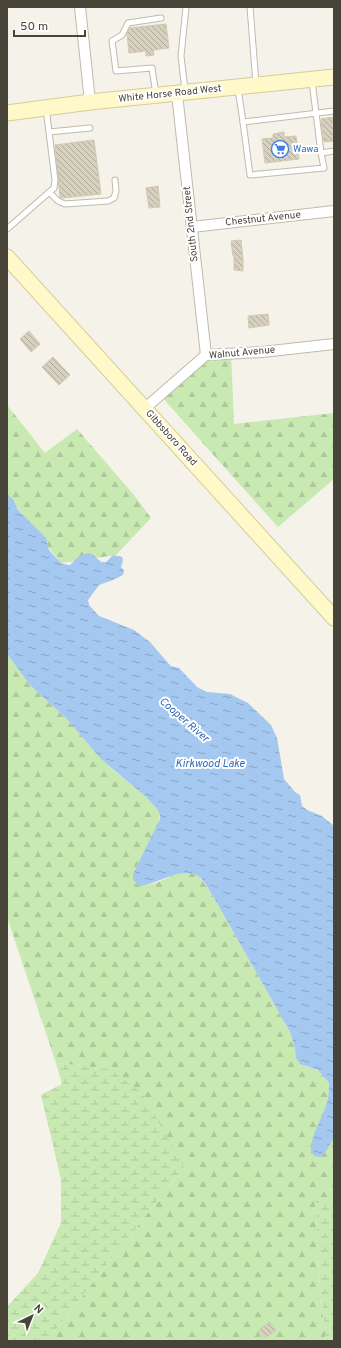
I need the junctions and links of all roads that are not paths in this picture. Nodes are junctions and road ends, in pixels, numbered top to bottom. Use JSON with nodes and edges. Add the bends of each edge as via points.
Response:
{"nodes":[{"id":1,"x":80,"y":7,"type":"edge"},
{"id":2,"x":186,"y":7,"type":"edge"},
{"id":3,"x":250,"y":7,"type":"edge"},
{"id":4,"x":161,"y":18,"type":"dead end"},
{"id":5,"x":334,"y":77,"type":"edge"},
{"id":6,"x":312,"y":80,"type":"junction"},
{"id":7,"x":256,"y":85,"type":"junction"},
{"id":8,"x":238,"y":87,"type":"junction"},
{"id":9,"x":181,"y":93,"type":"junction"},
{"id":10,"x":157,"y":96,"type":"junction"},
{"id":11,"x":90,"y":102,"type":"junction"},
{"id":12,"x":46,"y":107,"type":"junction"},
{"id":13,"x":334,"y":112,"type":"edge"},
{"id":14,"x":7,"y":113,"type":"edge"},
{"id":15,"x":316,"y":113,"type":"junction"},
{"id":16,"x":243,"y":122,"type":"junction"},
{"id":17,"x":90,"y":128,"type":"dead end"},
{"id":18,"x":49,"y":132,"type":"junction"},
{"id":19,"x":334,"y":151,"type":"edge"},
{"id":20,"x":321,"y":153,"type":"junction"},
{"id":21,"x":115,"y":180,"type":"dead end"},
{"id":22,"x":50,"y":193,"type":"junction"},
{"id":23,"x":334,"y":211,"type":"edge"},
{"id":24,"x":192,"y":227,"type":"junction"},
{"id":25,"x":7,"y":229,"type":"edge"},
{"id":26,"x":7,"y":258,"type":"edge"},
{"id":27,"x":334,"y":344,"type":"edge"},
{"id":28,"x":206,"y":355,"type":"junction"},
{"id":29,"x":144,"y":409,"type":"junction"},
{"id":30,"x":334,"y":618,"type":"edge"}],
"edges":[{"from":1,"to":11,"type":"street"},
{"from":2,"to":9,"type":"lane","via":[[181,56]]},
{"from":3,"to":7,"type":"lane"},
{"from":4,"to":10,"type":"lane","via":[[128,23],[122,35],[112,41],[116,71],[152,68]]},
{"from":5,"to":6,"type":"street","name":"White Horse Road West"},
{"from":6,"to":7,"type":"street","name":"White Horse Road West"},
{"from":6,"to":15,"type":"lane"},
{"from":7,"to":8,"type":"street","name":"White Horse Road West"},
{"from":8,"to":9,"type":"street","name":"White Horse Road West"},
{"from":8,"to":16,"type":"lane"},
{"from":9,"to":10,"type":"street","name":"White Horse Road West"},
{"from":9,"to":24,"type":"street","name":"South 2nd Street"},
{"from":10,"to":11,"type":"street","name":"White Horse Road West"},
{"from":11,"to":12,"type":"street","name":"White Horse Road West"},
{"from":12,"to":14,"type":"street","name":"White Horse Road West"},
{"from":12,"to":18,"type":"lane"},
{"from":13,"to":15,"type":"lane"},
{"from":15,"to":16,"type":"lane"},
{"from":15,"to":20,"type":"lane"},
{"from":16,"to":20,"type":"lane","via":[[250,175],[324,168]]},
{"from":17,"to":18,"type":"lane"},
{"from":18,"to":22,"type":"lane","via":[[54,180],[54,188]]},
{"from":19,"to":20,"type":"lane"},
{"from":21,"to":22,"type":"lane","via":[[114,198],[108,201],[65,204],[58,202]]},
{"from":22,"to":25,"type":"lane"},
{"from":23,"to":24,"type":"street","name":"Chestnut Avenue"},
{"from":24,"to":28,"type":"street","name":"South 2nd Street"},
{"from":26,"to":29,"type":"street","name":"Gibbsboro Road"},
{"from":27,"to":28,"type":"street","name":"Walnut Avenue"},
{"from":28,"to":29,"type":"street","name":"Walnut Avenue"},
{"from":29,"to":30,"type":"street","name":"Gibbsboro Road"}]}
